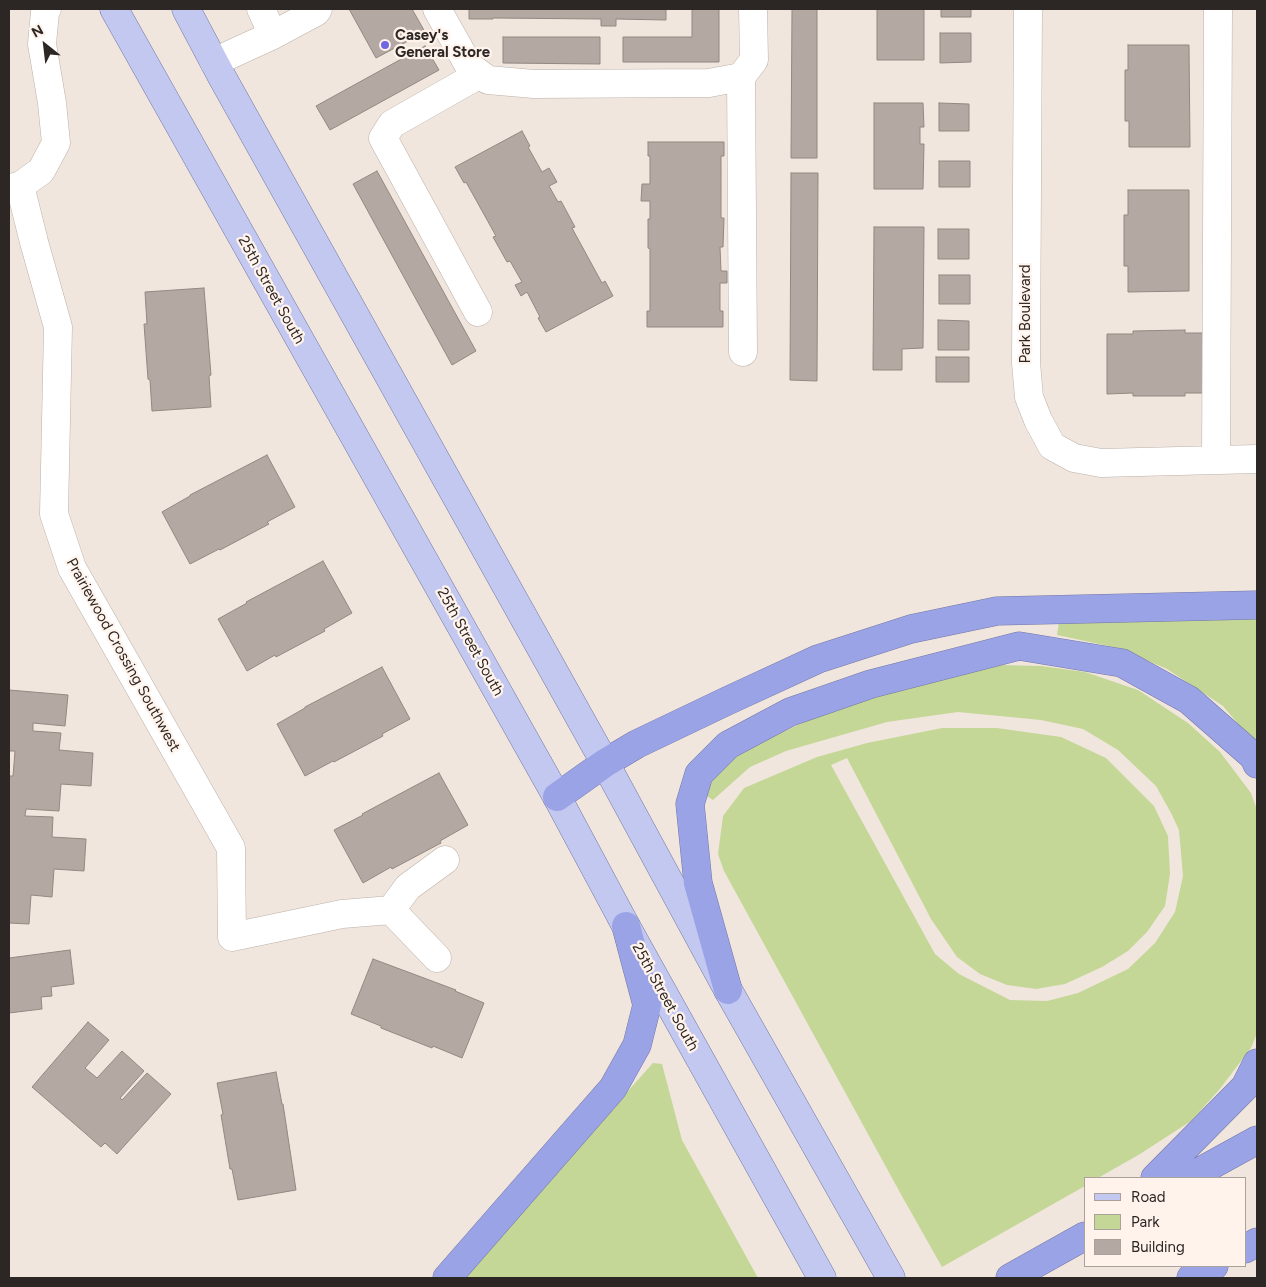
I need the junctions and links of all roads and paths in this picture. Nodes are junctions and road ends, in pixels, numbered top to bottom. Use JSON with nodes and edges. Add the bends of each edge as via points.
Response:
{"nodes":[{"id":1,"x":47,"y":9,"type":"edge"},
{"id":2,"x":114,"y":9,"type":"edge"},
{"id":3,"x":186,"y":9,"type":"edge"},
{"id":4,"x":261,"y":9,"type":"edge"},
{"id":5,"x":436,"y":9,"type":"edge"},
{"id":6,"x":753,"y":9,"type":"edge"},
{"id":7,"x":1028,"y":9,"type":"edge"},
{"id":8,"x":1218,"y":9,"type":"edge"},
{"id":9,"x":307,"y":12,"type":"edge"},
{"id":10,"x":273,"y":35,"type":"junction"},
{"id":11,"x":214,"y":62,"type":"junction"},
{"id":12,"x":480,"y":74,"type":"junction"},
{"id":13,"x":741,"y":77,"type":"junction"},
{"id":14,"x":14,"y":187,"type":"edge"},
{"id":15,"x":478,"y":312,"type":"dead end"},
{"id":16,"x":743,"y":352,"type":"dead end"},
{"id":17,"x":1257,"y":459,"type":"edge"},
{"id":18,"x":1216,"y":460,"type":"junction"},
{"id":19,"x":1257,"y":605,"type":"edge"},
{"id":20,"x":605,"y":763,"type":"junction"},
{"id":21,"x":1257,"y":764,"type":"edge"},
{"id":22,"x":557,"y":797,"type":"junction"},
{"id":23,"x":445,"y":860,"type":"dead end"},
{"id":24,"x":391,"y":910,"type":"junction"},
{"id":25,"x":626,"y":926,"type":"junction"},
{"id":26,"x":436,"y":958,"type":"dead end"},
{"id":27,"x":728,"y":990,"type":"junction"},
{"id":28,"x":1257,"y":1063,"type":"edge"},
{"id":29,"x":1257,"y":1140,"type":"edge"},
{"id":30,"x":1156,"y":1177,"type":"edge"},
{"id":31,"x":1190,"y":1177,"type":"edge"},
{"id":32,"x":1084,"y":1237,"type":"edge"},
{"id":33,"x":1257,"y":1242,"type":"edge"},
{"id":34,"x":1246,"y":1248,"type":"edge"},
{"id":35,"x":1212,"y":1267,"type":"edge"},
{"id":36,"x":819,"y":1273,"type":"edge"},
{"id":37,"x":447,"y":1278,"type":"edge"},
{"id":38,"x":891,"y":1278,"type":"edge"},
{"id":39,"x":1010,"y":1278,"type":"edge"},
{"id":40,"x":1191,"y":1278,"type":"edge"}],
"edges":[{"from":1,"to":14,"type":"street","via":[[42,44],[56,143],[41,172]]},
{"from":2,"to":22,"type":"main road","name":"25th Street South"},
{"from":3,"to":11,"type":"main road"},
{"from":4,"to":10,"type":"street"},
{"from":5,"to":12,"type":"street","via":[[469,66]]},
{"from":6,"to":13,"type":"street","via":[[754,60]]},
{"from":7,"to":18,"type":"street","name":"Park Boulevard","via":[[1026,363],[1029,398],[1038,420],[1052,446],[1074,458],[1101,464]]},
{"from":8,"to":18,"type":"street"},
{"from":9,"to":10,"type":"street"},
{"from":10,"to":11,"type":"street"},
{"from":11,"to":20,"type":"main road"},
{"from":12,"to":13,"type":"street","via":[[488,80],[534,84],[709,84]]},
{"from":12,"to":15,"type":"street","via":[[392,124],[383,138]]},
{"from":13,"to":16,"type":"street"},
{"from":14,"to":24,"type":"street","name":"Prairiewood Crossing Southwest","via":[[34,242],[58,327],[54,514],[72,568],[230,848],[232,937],[342,914]]},
{"from":17,"to":18,"type":"street","name":"Park Boulevard"},
{"from":19,"to":20,"type":"highway","via":[[997,611],[911,629],[818,659],[637,744]]},
{"from":20,"to":22,"type":"highway"},
{"from":20,"to":27,"type":"main road"},
{"from":21,"to":27,"type":"highway","via":[[1254,757],[1189,700],[1122,663],[1019,646],[871,684],[790,712],[728,745],[699,774],[690,804],[698,882]]},
{"from":22,"to":25,"type":"main road","name":"25th Street South"},
{"from":23,"to":24,"type":"street","via":[[408,887]]},
{"from":24,"to":26,"type":"street"},
{"from":25,"to":36,"type":"main road","name":"25th Street South"},
{"from":25,"to":37,"type":"highway","via":[[648,1005],[637,1045],[613,1088]]},
{"from":27,"to":38,"type":"main road"},
{"from":28,"to":30,"type":"highway","via":[[1245,1087]]},
{"from":29,"to":31,"type":"highway"},
{"from":32,"to":39,"type":"highway"},
{"from":33,"to":34,"type":"highway"},
{"from":35,"to":40,"type":"highway"}]}
